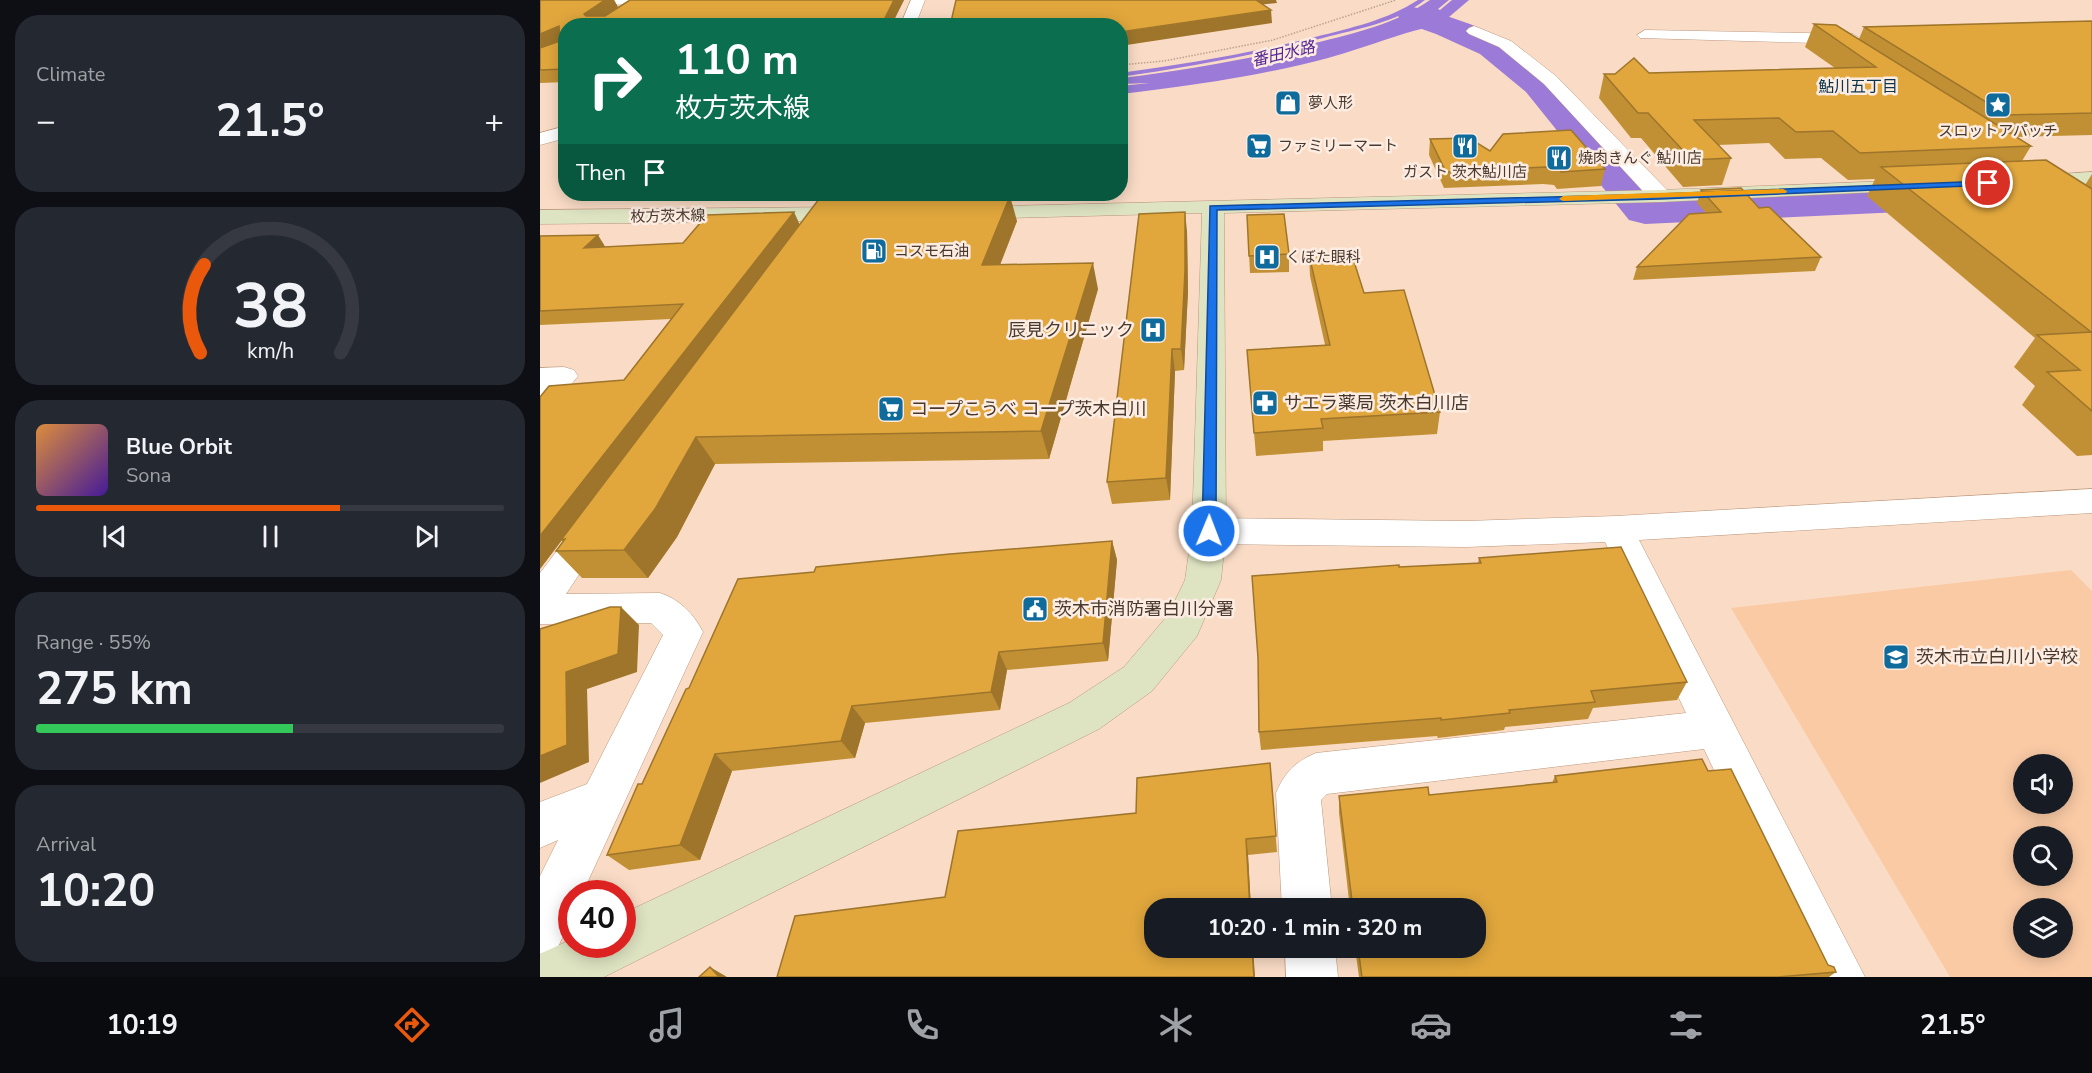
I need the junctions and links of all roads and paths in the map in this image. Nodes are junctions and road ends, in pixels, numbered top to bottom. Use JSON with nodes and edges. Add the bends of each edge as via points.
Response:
{"nodes":[{"id":1,"x":747,"y":0,"type":"edge"},
{"id":2,"x":918,"y":0,"type":"edge"},
{"id":3,"x":1396,"y":0,"type":"edge"},
{"id":4,"x":540,"y":1,"type":"edge"},
{"id":5,"x":639,"y":2,"type":"junction"},
{"id":6,"x":620,"y":14,"type":"edge"},
{"id":7,"x":910,"y":18,"type":"edge"},
{"id":8,"x":1474,"y":31,"type":"dead end"},
{"id":9,"x":1646,"y":36,"type":"dead end"},
{"id":10,"x":1868,"y":39,"type":"edge"},
{"id":11,"x":1832,"y":40,"type":"junction"},
{"id":12,"x":1861,"y":59,"type":"edge"},
{"id":13,"x":1128,"y":64,"type":"edge"},
{"id":14,"x":558,"y":134,"type":"edge"},
{"id":15,"x":540,"y":139,"type":"edge"},
{"id":16,"x":2092,"y":178,"type":"edge"},
{"id":17,"x":1941,"y":185,"type":"edge"},
{"id":18,"x":1655,"y":196,"type":"junction"},
{"id":19,"x":2063,"y":200,"type":"edge"},
{"id":20,"x":1213,"y":207,"type":"junction"},
{"id":21,"x":953,"y":212,"type":"edge"},
{"id":22,"x":870,"y":213,"type":"edge"},
{"id":23,"x":823,"y":214,"type":"junction"},
{"id":24,"x":540,"y":217,"type":"edge"},
{"id":25,"x":802,"y":243,"type":"edge"},
{"id":26,"x":540,"y":377,"type":"edge"},
{"id":27,"x":540,"y":403,"type":"edge"},
{"id":28,"x":2092,"y":501,"type":"edge"},
{"id":29,"x":611,"y":504,"type":"edge"},
{"id":30,"x":1616,"y":530,"type":"junction"},
{"id":31,"x":1209,"y":531,"type":"junction"},
{"id":32,"x":540,"y":601,"type":"edge"},
{"id":33,"x":540,"y":609,"type":"edge"},
{"id":34,"x":1714,"y":729,"type":"junction"},
{"id":35,"x":601,"y":801,"type":"junction"},
{"id":36,"x":540,"y":825,"type":"edge"},
{"id":37,"x":1306,"y":898,"type":"edge"},
{"id":38,"x":540,"y":929,"type":"edge"},
{"id":39,"x":636,"y":934,"type":"edge"},
{"id":40,"x":587,"y":958,"type":"edge"},
{"id":41,"x":1311,"y":958,"type":"edge"},
{"id":42,"x":548,"y":977,"type":"edge"},
{"id":43,"x":1312,"y":977,"type":"edge"},
{"id":44,"x":1839,"y":977,"type":"edge"}],
"edges":[{"from":1,"to":5,"type":"street"},
{"from":2,"to":7,"type":"street"},
{"from":3,"to":13,"type":"path","via":[[1273,40]]},
{"from":4,"to":5,"type":"street"},
{"from":5,"to":6,"type":"main road"},
{"from":8,"to":18,"type":"street","via":[[1505,44],[1550,80]]},
{"from":9,"to":11,"type":"street"},
{"from":10,"to":11,"type":"street"},
{"from":11,"to":12,"type":"street"},
{"from":14,"to":15,"type":"street"},
{"from":16,"to":19,"type":"main road","via":[[2029,178]]},
{"from":17,"to":18,"type":"main road"},
{"from":18,"to":20,"type":"main road"},
{"from":20,"to":21,"type":"main road"},
{"from":20,"to":31,"type":"main road"},
{"from":22,"to":23,"type":"main road","name":"枚方茨木線"},
{"from":23,"to":24,"type":"main road","name":"枚方茨木線"},
{"from":23,"to":25,"type":"street"},
{"from":26,"to":27,"type":"street","via":[[564,376]]},
{"from":28,"to":30,"type":"street"},
{"from":29,"to":32,"type":"street"},
{"from":30,"to":31,"type":"street","via":[[1466,534]]},
{"from":30,"to":34,"type":"street"},
{"from":31,"to":39,"type":"main road","via":[[1203,580],[1183,625],[1138,679],[1084,716]]},
{"from":33,"to":35,"type":"street","via":[[660,608],[684,632]]},
{"from":34,"to":37,"type":"street","via":[[1316,774],[1298,793]]},
{"from":34,"to":44,"type":"street"},
{"from":35,"to":36,"type":"street"},
{"from":35,"to":38,"type":"street"},
{"from":40,"to":42,"type":"main road"},
{"from":41,"to":43,"type":"street"}]}
